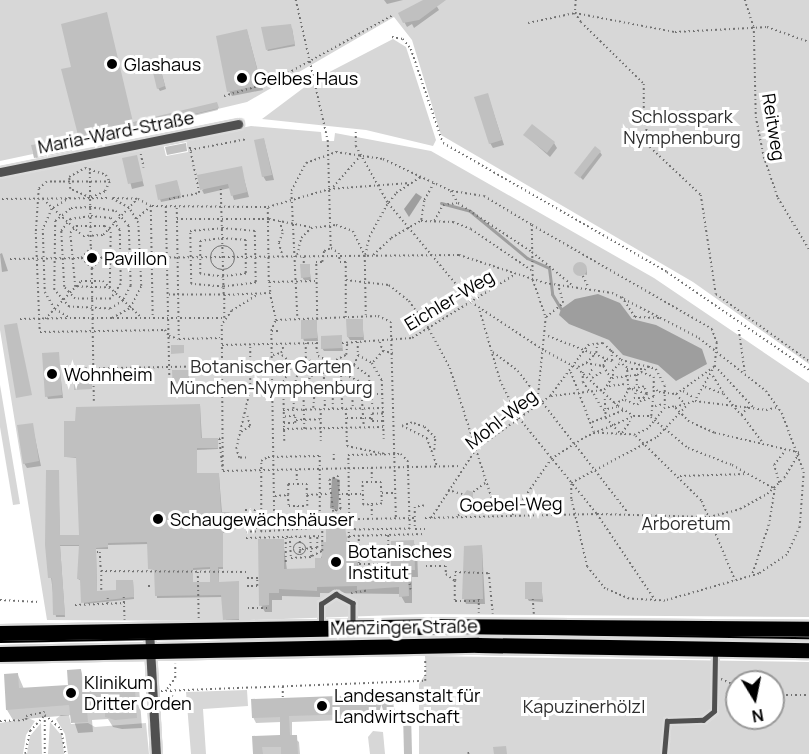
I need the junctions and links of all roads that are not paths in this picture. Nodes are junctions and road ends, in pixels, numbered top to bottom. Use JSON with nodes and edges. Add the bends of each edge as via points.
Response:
{"nodes":[{"id":1,"x":238,"y":124,"type":"dead end"},
{"id":2,"x":0,"y":172,"type":"edge"},
{"id":3,"x":321,"y":627,"type":"junction"},
{"id":4,"x":353,"y":627,"type":"junction"},
{"id":5,"x":809,"y":629,"type":"edge"},
{"id":6,"x":149,"y":630,"type":"junction"},
{"id":7,"x":0,"y":633,"type":"edge"},
{"id":8,"x":715,"y":648,"type":"junction"},
{"id":9,"x":809,"y":650,"type":"edge"},
{"id":10,"x":149,"y":652,"type":"junction"},
{"id":11,"x":0,"y":654,"type":"edge"},
{"id":12,"x":156,"y":754,"type":"edge"},
{"id":13,"x":664,"y":754,"type":"edge"}],
"edges":[{"from":1,"to":2,"type":"street","name":"Maria-Ward-Straße"},
{"from":3,"to":4,"type":"main road","name":"Menzinger Straße"},
{"from":3,"to":4,"type":"lane","via":[[322,600],[331,595],[345,596],[353,603]]},
{"from":3,"to":6,"type":"main road","name":"Menzinger Straße"},
{"from":4,"to":5,"type":"main road","name":"Menzinger Straße"},
{"from":6,"to":7,"type":"main road","name":"Menzinger Straße"},
{"from":6,"to":10,"type":"street"},
{"from":8,"to":9,"type":"main road","name":"Menzinger Straße"},
{"from":8,"to":10,"type":"main road","name":"Menzinger Straße","via":[[478,645]]},
{"from":8,"to":13,"type":"lane","via":[[714,711],[703,720],[667,721]]},
{"from":10,"to":11,"type":"main road","name":"Menzinger Straße"},
{"from":10,"to":12,"type":"street"}]}
